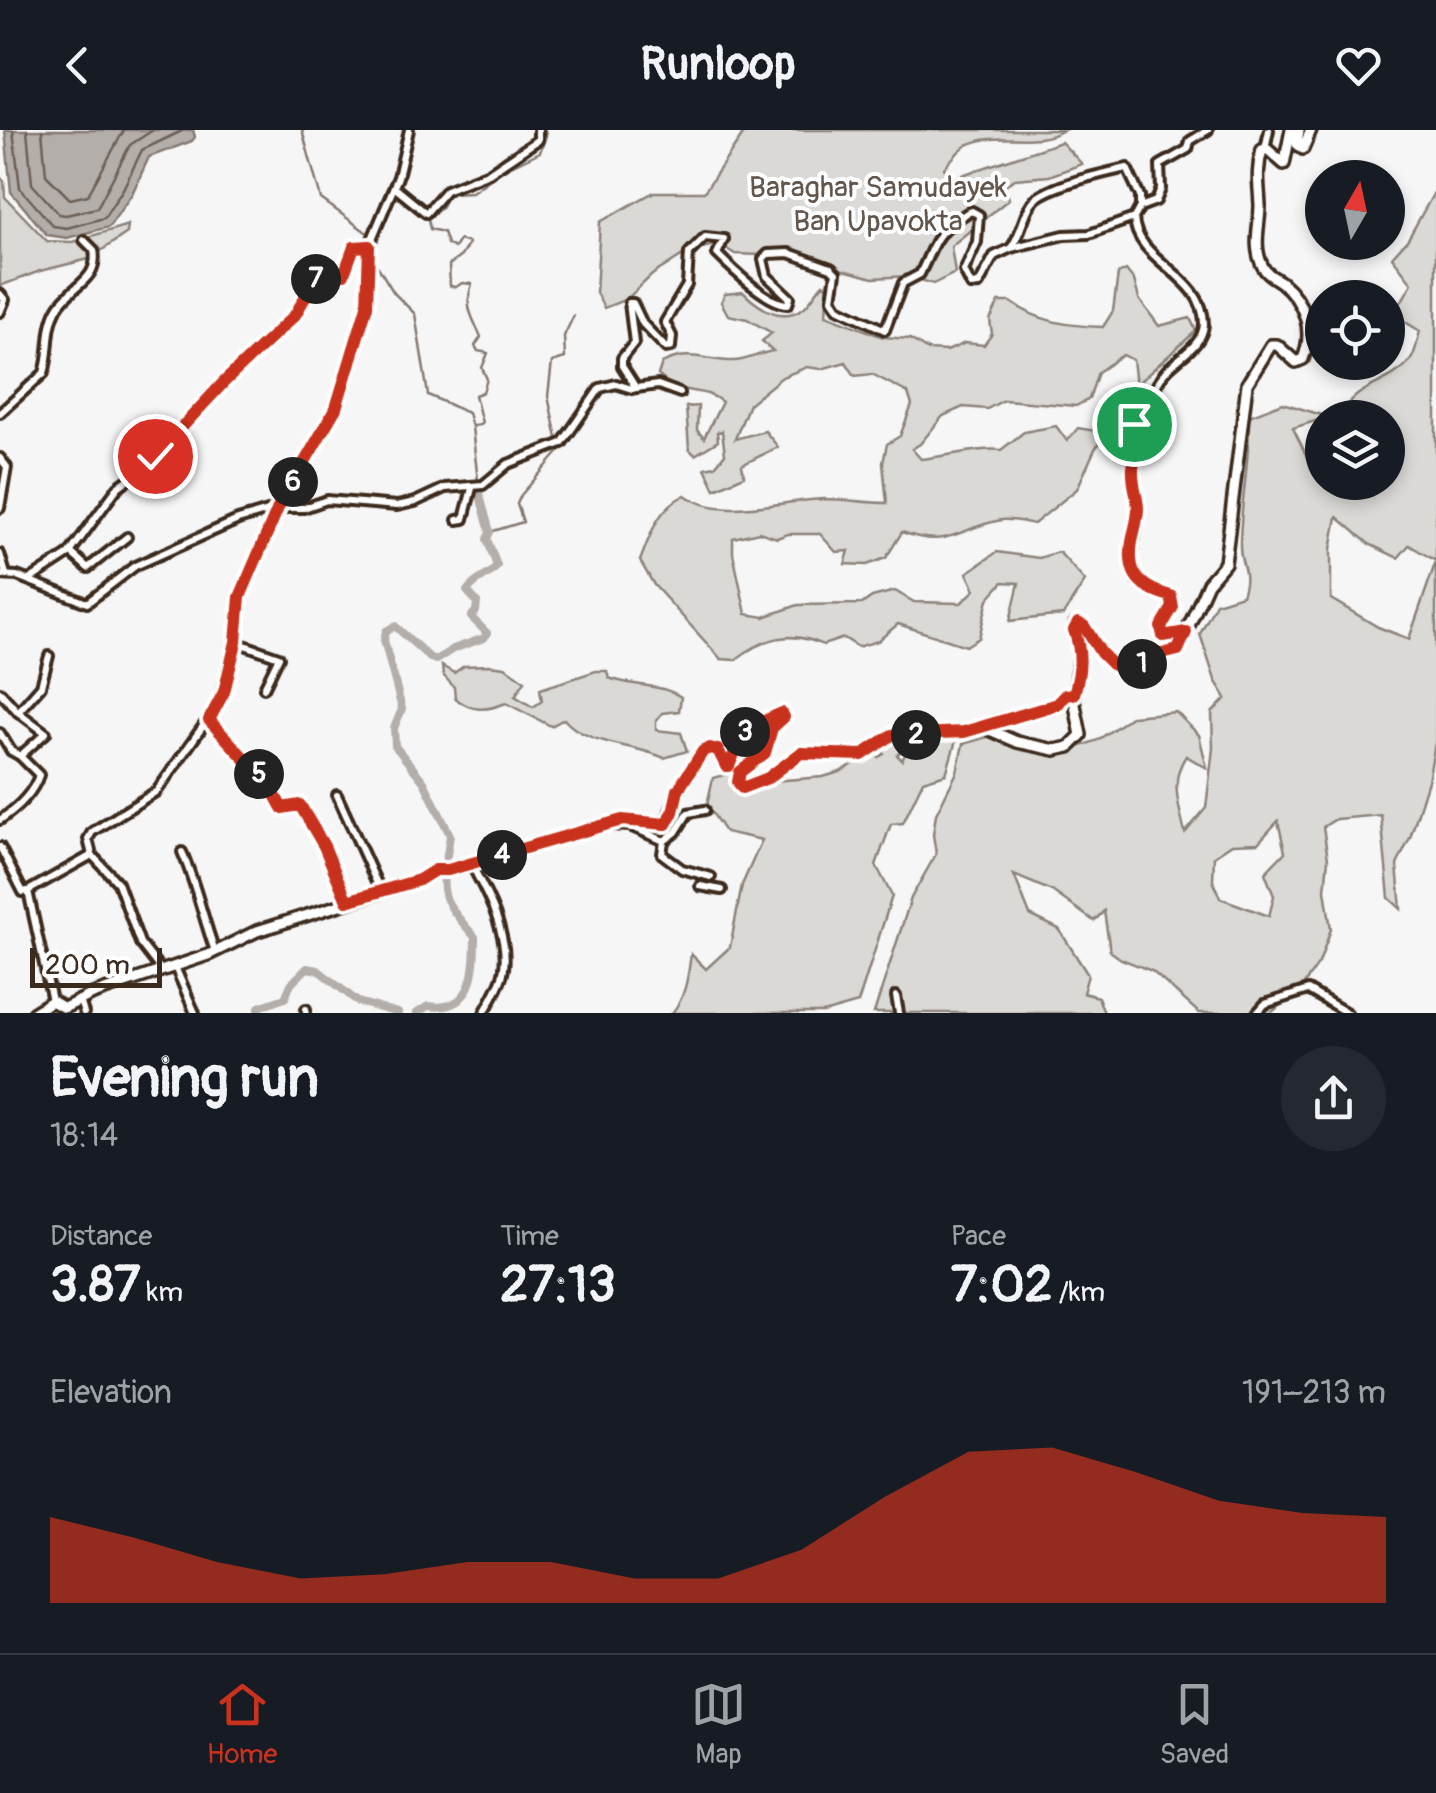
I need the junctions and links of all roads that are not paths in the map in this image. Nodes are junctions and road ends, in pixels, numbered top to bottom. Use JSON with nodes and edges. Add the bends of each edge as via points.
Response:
{"nodes":[{"id":1,"x":408,"y":130,"type":"edge"},
{"id":2,"x":538,"y":130,"type":"edge"},
{"id":3,"x":1208,"y":130,"type":"edge"},
{"id":4,"x":1269,"y":130,"type":"edge"},
{"id":5,"x":1291,"y":130,"type":"edge"},
{"id":6,"x":1299,"y":130,"type":"edge"},
{"id":7,"x":1310,"y":130,"type":"edge"},
{"id":8,"x":1266,"y":149,"type":"junction"},
{"id":9,"x":394,"y":187,"type":"junction"},
{"id":10,"x":1140,"y":207,"type":"junction"},
{"id":11,"x":1134,"y":218,"type":"junction"},
{"id":12,"x":84,"y":240,"type":"dead end"},
{"id":13,"x":369,"y":246,"type":"junction"},
{"id":14,"x":1012,"y":248,"type":"junction"},
{"id":15,"x":0,"y":294,"type":"edge"},
{"id":16,"x":0,"y":312,"type":"edge"},
{"id":17,"x":636,"y":388,"type":"junction"},
{"id":18,"x":680,"y":392,"type":"dead end"},
{"id":19,"x":0,"y":413,"type":"edge"},
{"id":20,"x":0,"y":458,"type":"edge"},
{"id":21,"x":472,"y":488,"type":"junction"},
{"id":22,"x":0,"y":508,"type":"edge"},
{"id":23,"x":278,"y":508,"type":"junction"},
{"id":24,"x":456,"y":520,"type":"dead end"},
{"id":25,"x":126,"y":537,"type":"dead end"},
{"id":26,"x":70,"y":552,"type":"junction"},
{"id":27,"x":0,"y":554,"type":"edge"},
{"id":28,"x":3,"y":574,"type":"edge"},
{"id":29,"x":28,"y":581,"type":"junction"},
{"id":30,"x":1186,"y":632,"type":"junction"},
{"id":31,"x":236,"y":642,"type":"junction"},
{"id":32,"x":49,"y":656,"type":"dead end"},
{"id":33,"x":264,"y":688,"type":"dead end"},
{"id":34,"x":0,"y":692,"type":"edge"},
{"id":35,"x":1074,"y":694,"type":"junction"},
{"id":36,"x":18,"y":712,"type":"junction"},
{"id":37,"x":209,"y":720,"type":"junction"},
{"id":38,"x":986,"y":728,"type":"junction"},
{"id":39,"x":0,"y":733,"type":"edge"},
{"id":40,"x":20,"y":756,"type":"junction"},
{"id":41,"x":336,"y":795,"type":"dead end"},
{"id":42,"x":705,"y":810,"type":"dead end"},
{"id":43,"x":0,"y":820,"type":"edge"},
{"id":44,"x":603,"y":825,"type":"junction"},
{"id":45,"x":664,"y":840,"type":"junction"},
{"id":46,"x":0,"y":847,"type":"edge"},
{"id":47,"x":182,"y":852,"type":"dead end"},
{"id":48,"x":92,"y":855,"type":"junction"},
{"id":49,"x":471,"y":864,"type":"junction"},
{"id":50,"x":435,"y":870,"type":"joint"},
{"id":51,"x":448,"y":870,"type":"joint"},
{"id":52,"x":380,"y":890,"type":"junction"},
{"id":53,"x":722,"y":890,"type":"dead end"},
{"id":54,"x":28,"y":891,"type":"junction"},
{"id":55,"x":347,"y":901,"type":"junction"},
{"id":56,"x":216,"y":951,"type":"junction"},
{"id":57,"x":174,"y":966,"type":"junction"},
{"id":58,"x":161,"y":970,"type":"junction"},
{"id":59,"x":896,"y":996,"type":"dead end"},
{"id":60,"x":52,"y":1001,"type":"junction"},
{"id":61,"x":80,"y":1001,"type":"junction"},
{"id":62,"x":63,"y":1010,"type":"edge"},
{"id":63,"x":34,"y":1013,"type":"edge"},
{"id":64,"x":84,"y":1013,"type":"edge"},
{"id":65,"x":195,"y":1013,"type":"edge"},
{"id":66,"x":484,"y":1013,"type":"edge"},
{"id":67,"x":899,"y":1013,"type":"edge"},
{"id":68,"x":1256,"y":1013,"type":"edge"},
{"id":69,"x":1347,"y":1013,"type":"edge"}],
"edges":[{"from":1,"to":9,"type":"street"},
{"from":2,"to":9,"type":"street","via":[[538,140],[446,190],[426,213]]},
{"from":3,"to":10,"type":"street","via":[[1160,166],[1162,190],[1156,202]]},
{"from":4,"to":8,"type":"street"},
{"from":5,"to":8,"type":"main road","via":[[1284,164]]},
{"from":6,"to":7,"type":"main road","via":[[1303,149]]},
{"from":8,"to":30,"type":"main road","via":[[1256,176],[1261,264],[1302,303],[1308,342],[1296,362],[1270,345],[1251,374],[1225,563],[1211,577]]},
{"from":9,"to":13,"type":"street"},
{"from":10,"to":11,"type":"street"},
{"from":10,"to":14,"type":"street","via":[[1128,168],[1094,175],[1031,202]]},
{"from":11,"to":14,"type":"street"},
{"from":11,"to":30,"type":"street","via":[[1150,252],[1180,275],[1204,325],[1200,340],[1132,408],[1140,447],[1132,464],[1138,507],[1132,571],[1137,581],[1174,601],[1163,636]]},
{"from":12,"to":19,"type":"street","via":[[94,250],[94,265],[58,306],[44,373]]},
{"from":13,"to":23,"type":"street","via":[[367,306],[336,408]]},
{"from":13,"to":26,"type":"street","via":[[354,247],[344,274],[328,271],[315,280],[295,315],[148,465],[118,487]]},
{"from":14,"to":17,"type":"street","via":[[994,256],[979,284],[971,285],[964,271],[977,242],[979,215],[968,213],[942,230],[920,274],[903,283],[884,330],[838,308],[831,268],[789,252],[768,254],[768,276],[790,298],[782,304],[718,254],[724,240],[704,237],[689,253],[687,285],[665,322],[671,347],[628,304],[634,344],[622,366]]},
{"from":15,"to":16,"type":"street"},
{"from":17,"to":18,"type":"street","via":[[665,385]]},
{"from":17,"to":21,"type":"street","via":[[600,388],[562,443],[508,464]]},
{"from":20,"to":22,"type":"street","via":[[6,467]]},
{"from":21,"to":23,"type":"street","via":[[445,488],[396,506],[339,500]]},
{"from":21,"to":24,"type":"street","via":[[464,519]]},
{"from":23,"to":29,"type":"street","via":[[135,566],[87,603]]},
{"from":23,"to":31,"type":"street","via":[[238,603]]},
{"from":25,"to":26,"type":"street","via":[[88,568]]},
{"from":26,"to":29,"type":"street"},
{"from":27,"to":28,"type":"street"},
{"from":28,"to":29,"type":"street"},
{"from":30,"to":35,"type":"main road","via":[[1178,650],[1129,670],[1112,664],[1084,626],[1075,624],[1080,674]]},
{"from":31,"to":33,"type":"street","via":[[279,657]]},
{"from":31,"to":37,"type":"street"},
{"from":32,"to":36,"type":"street","via":[[40,686]]},
{"from":34,"to":36,"type":"street"},
{"from":35,"to":38,"type":"street"},
{"from":35,"to":38,"type":"main road","via":[[1082,735],[1068,747],[1050,750]]},
{"from":36,"to":40,"type":"street","via":[[46,732]]},
{"from":37,"to":48,"type":"street","via":[[157,790],[92,832]]},
{"from":37,"to":55,"type":"street","via":[[282,808],[300,805]]},
{"from":38,"to":44,"type":"main road","via":[[892,735],[862,755],[801,753],[742,788],[740,772],[765,753],[782,713],[750,728],[729,766],[718,750],[703,751],[666,824],[632,819]]},
{"from":39,"to":40,"type":"street"},
{"from":40,"to":43,"type":"street","via":[[39,775]]},
{"from":41,"to":52,"type":"street"},
{"from":42,"to":45,"type":"street","via":[[688,813]]},
{"from":44,"to":45,"type":"street","via":[[630,826]]},
{"from":44,"to":49,"type":"main road"},
{"from":45,"to":53,"type":"street","via":[[662,854],[708,876],[698,889]]},
{"from":46,"to":54,"type":"street"},
{"from":47,"to":56,"type":"street"},
{"from":48,"to":54,"type":"street"},
{"from":48,"to":58,"type":"street","via":[[118,883],[140,943]]},
{"from":49,"to":51,"type":"main road"},
{"from":49,"to":66,"type":"street","via":[[506,950],[502,977]]},
{"from":50,"to":51,"type":"street"},
{"from":50,"to":52,"type":"main road"},
{"from":52,"to":55,"type":"main road"},
{"from":54,"to":60,"type":"street"},
{"from":55,"to":56,"type":"main road"},
{"from":56,"to":57,"type":"main road"},
{"from":57,"to":58,"type":"main road"},
{"from":57,"to":65,"type":"street"},
{"from":58,"to":61,"type":"main road"},
{"from":59,"to":67,"type":"street"},
{"from":60,"to":62,"type":"main road"},
{"from":60,"to":63,"type":"main road"},
{"from":61,"to":62,"type":"main road"},
{"from":61,"to":64,"type":"street"},
{"from":68,"to":69,"type":"street","via":[[1308,990]]}]}
